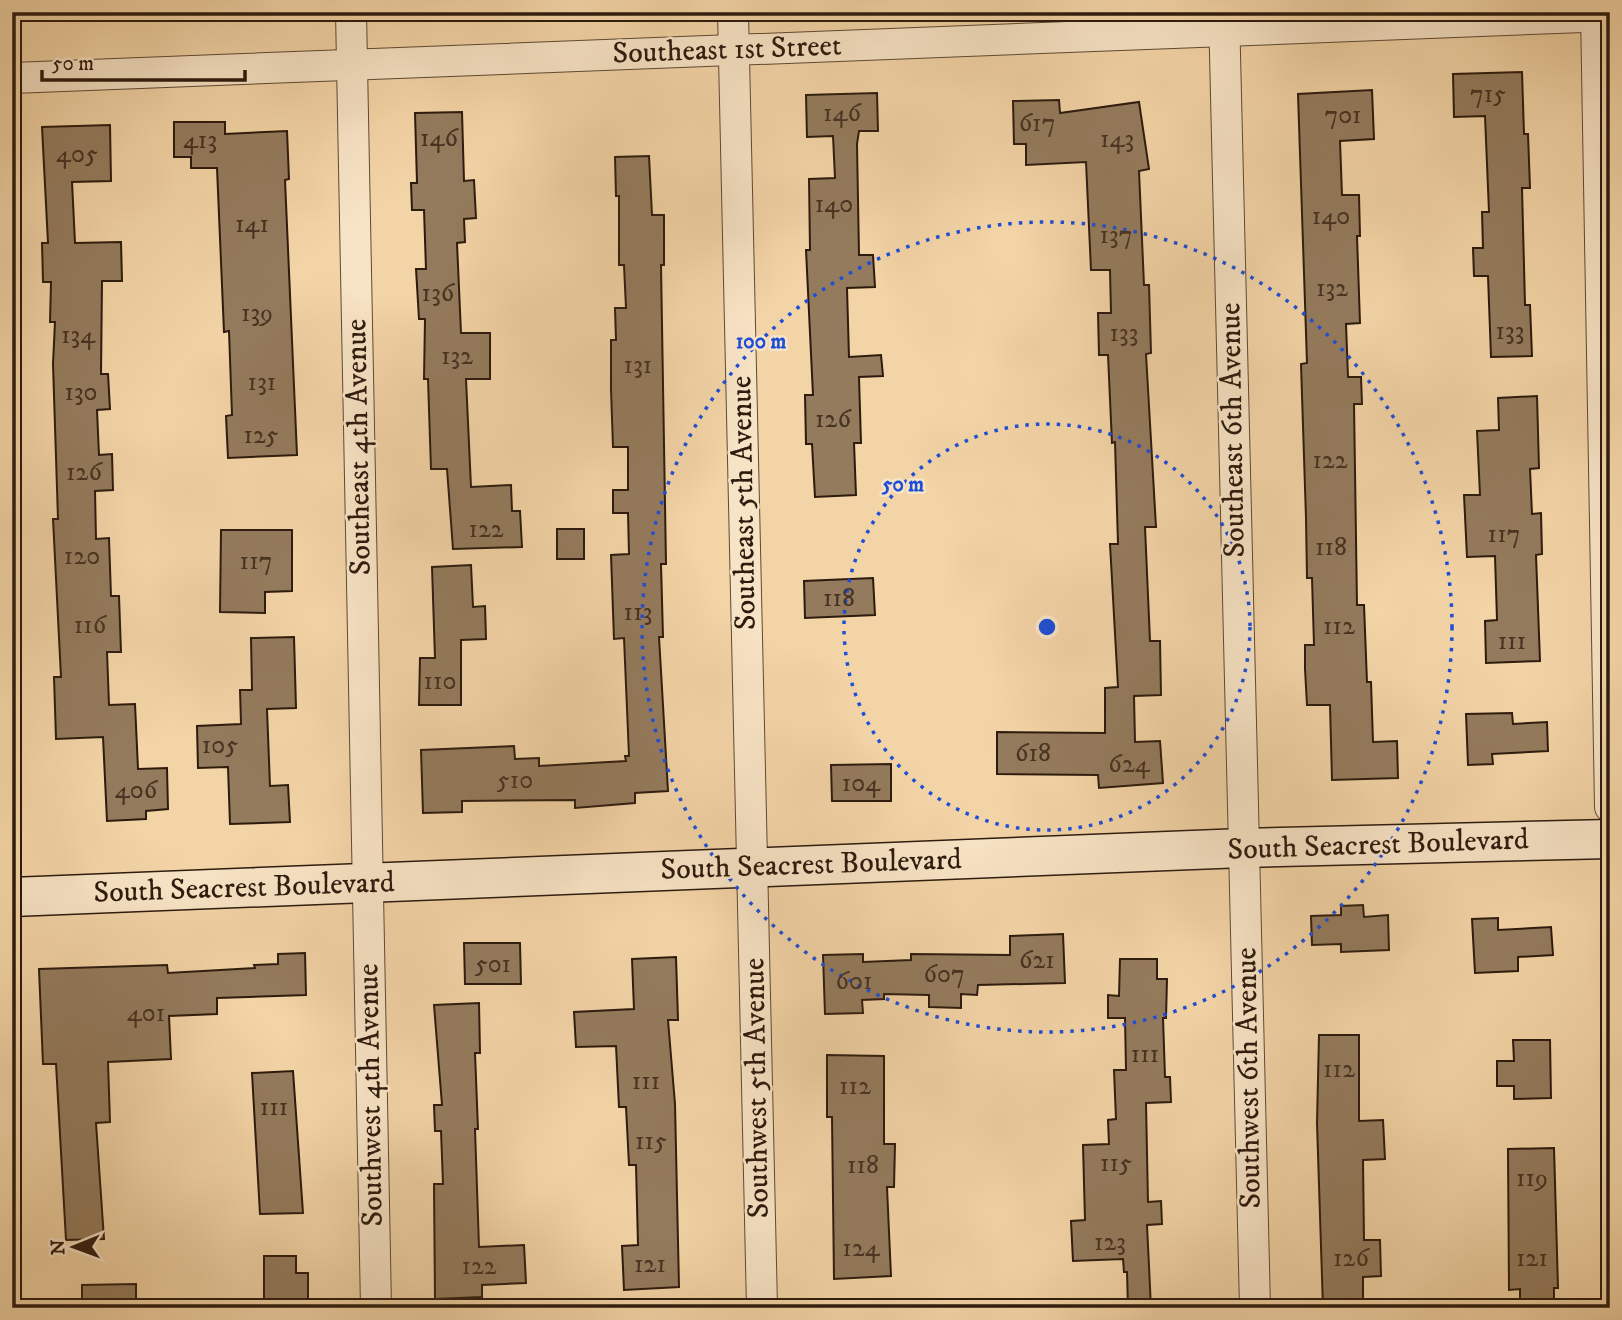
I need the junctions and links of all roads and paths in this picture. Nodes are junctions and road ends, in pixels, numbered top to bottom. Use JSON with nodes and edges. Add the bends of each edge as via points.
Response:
{"nodes":[{"id":1,"x":351,"y":12,"type":"edge"},
{"id":2,"x":733,"y":12,"type":"edge"},
{"id":3,"x":1601,"y":15,"type":"edge"},
{"id":4,"x":1224,"y":21,"type":"edge"},
{"id":5,"x":734,"y":50,"type":"junction"},
{"id":6,"x":352,"y":65,"type":"junction"},
{"id":7,"x":12,"y":78,"type":"edge"},
{"id":8,"x":1610,"y":807,"type":"edge"},
{"id":9,"x":1610,"y":839,"type":"edge"},
{"id":10,"x":1243,"y":848,"type":"junction"},
{"id":11,"x":751,"y":868,"type":"junction"},
{"id":12,"x":367,"y":882,"type":"junction"},
{"id":13,"x":12,"y":897,"type":"edge"},
{"id":14,"x":376,"y":1308,"type":"edge"},
{"id":15,"x":762,"y":1308,"type":"edge"},
{"id":16,"x":1255,"y":1308,"type":"edge"}],
"edges":[{"from":1,"to":6,"type":"street","name":"Southeast 4th Avenue"},
{"from":2,"to":5,"type":"street","name":"Southeast 5th Avenue"},
{"from":3,"to":4,"type":"street","name":"Southeast 1st Street"},
{"from":3,"to":8,"type":"street"},
{"from":4,"to":5,"type":"street","name":"Southeast 1st Street"},
{"from":4,"to":10,"type":"street","name":"Southeast 6th Avenue"},
{"from":5,"to":6,"type":"street","name":"Southeast 1st Street"},
{"from":5,"to":11,"type":"street","name":"Southeast 5th Avenue"},
{"from":6,"to":7,"type":"street","name":"Southeast 1st Street"},
{"from":6,"to":12,"type":"street","name":"Southeast 4th Avenue"},
{"from":9,"to":10,"type":"street","name":"South Seacrest Boulevard"},
{"from":10,"to":11,"type":"street","name":"South Seacrest Boulevard"},
{"from":10,"to":16,"type":"street","name":"Southwest 6th Avenue"},
{"from":11,"to":12,"type":"street","name":"South Seacrest Boulevard"},
{"from":11,"to":15,"type":"street","name":"Southwest 5th Avenue"},
{"from":12,"to":13,"type":"street","name":"South Seacrest Boulevard"},
{"from":12,"to":14,"type":"street","name":"Southwest 4th Avenue"}]}
